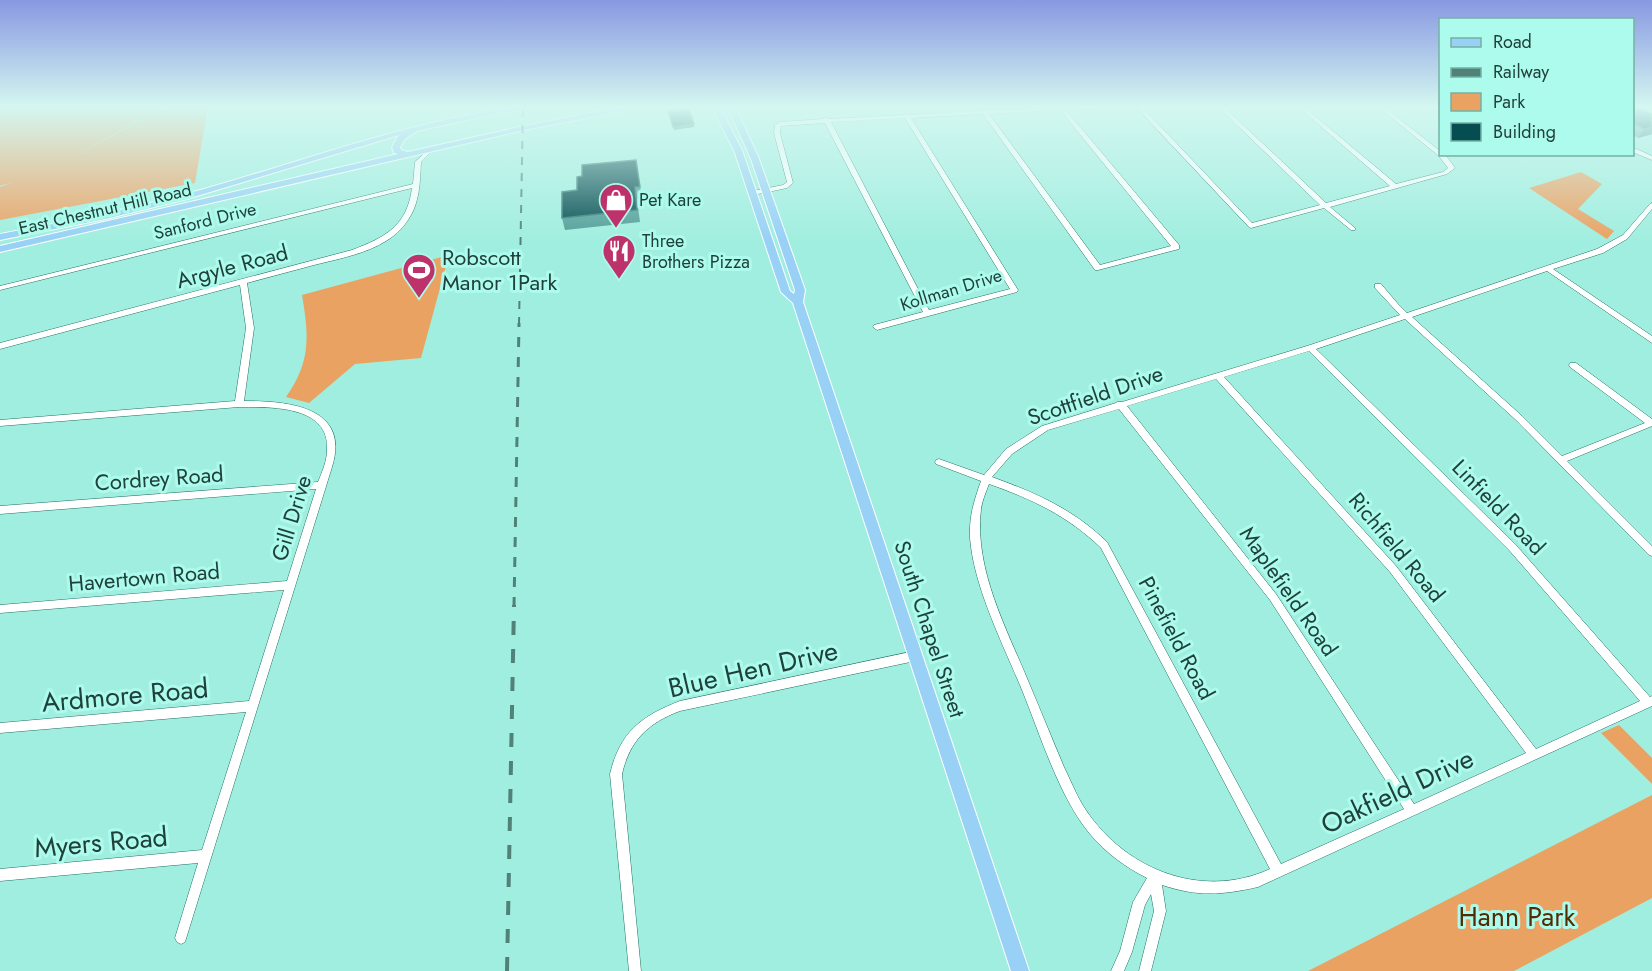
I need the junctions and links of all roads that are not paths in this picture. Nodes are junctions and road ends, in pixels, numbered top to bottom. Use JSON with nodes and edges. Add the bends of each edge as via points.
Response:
{"nodes":[{"id":1,"x":328,"y":151,"type":"edge"},
{"id":2,"x":398,"y":151,"type":"edge"},
{"id":3,"x":424,"y":151,"type":"edge"},
{"id":4,"x":429,"y":151,"type":"edge"},
{"id":5,"x":738,"y":151,"type":"edge"},
{"id":6,"x":752,"y":151,"type":"edge"},
{"id":7,"x":782,"y":151,"type":"edge"},
{"id":8,"x":843,"y":151,"type":"edge"},
{"id":9,"x":928,"y":151,"type":"edge"},
{"id":10,"x":1013,"y":151,"type":"edge"},
{"id":11,"x":1097,"y":151,"type":"edge"},
{"id":12,"x":1181,"y":151,"type":"edge"},
{"id":13,"x":1268,"y":151,"type":"edge"},
{"id":14,"x":1353,"y":151,"type":"edge"},
{"id":15,"x":1637,"y":151,"type":"edge"},
{"id":16,"x":408,"y":155,"type":"junction"},
{"id":17,"x":1443,"y":156,"type":"edge"},
{"id":18,"x":1652,"y":158,"type":"edge"},
{"id":19,"x":418,"y":162,"type":"junction"},
{"id":20,"x":417,"y":185,"type":"junction"},
{"id":21,"x":1395,"y":187,"type":"junction"},
{"id":22,"x":766,"y":190,"type":"junction"},
{"id":23,"x":753,"y":193,"type":"junction"},
{"id":24,"x":1325,"y":206,"type":"junction"},
{"id":25,"x":1651,"y":208,"type":"edge"},
{"id":26,"x":1353,"y":229,"type":"dead end"},
{"id":27,"x":0,"y":237,"type":"edge"},
{"id":28,"x":0,"y":249,"type":"edge"},
{"id":29,"x":1548,"y":269,"type":"junction"},
{"id":30,"x":243,"y":282,"type":"junction"},
{"id":31,"x":1378,"y":286,"type":"dead end"},
{"id":32,"x":0,"y":288,"type":"edge"},
{"id":33,"x":798,"y":302,"type":"junction"},
{"id":34,"x":927,"y":313,"type":"junction"},
{"id":35,"x":1408,"y":316,"type":"junction"},
{"id":36,"x":877,"y":327,"type":"dead end"},
{"id":37,"x":1652,"y":340,"type":"edge"},
{"id":38,"x":0,"y":346,"type":"edge"},
{"id":39,"x":1310,"y":348,"type":"junction"},
{"id":40,"x":1574,"y":365,"type":"dead end"},
{"id":41,"x":1218,"y":376,"type":"junction"},
{"id":42,"x":239,"y":404,"type":"junction"},
{"id":43,"x":1120,"y":404,"type":"junction"},
{"id":44,"x":0,"y":423,"type":"edge"},
{"id":45,"x":1652,"y":423,"type":"edge"},
{"id":46,"x":1561,"y":460,"type":"junction"},
{"id":47,"x":939,"y":462,"type":"dead end"},
{"id":48,"x":986,"y":480,"type":"junction"},
{"id":49,"x":322,"y":485,"type":"junction"},
{"id":50,"x":0,"y":510,"type":"edge"},
{"id":51,"x":1652,"y":552,"type":"edge"},
{"id":52,"x":291,"y":585,"type":"junction"},
{"id":53,"x":0,"y":609,"type":"edge"},
{"id":54,"x":915,"y":656,"type":"junction"},
{"id":55,"x":1650,"y":702,"type":"edge"},
{"id":56,"x":253,"y":706,"type":"junction"},
{"id":57,"x":0,"y":728,"type":"edge"},
{"id":58,"x":1533,"y":754,"type":"junction"},
{"id":59,"x":1412,"y":810,"type":"junction"},
{"id":60,"x":206,"y":856,"type":"junction"},
{"id":61,"x":1278,"y":871,"type":"junction"},
{"id":62,"x":0,"y":875,"type":"edge"},
{"id":63,"x":1155,"y":878,"type":"junction"},
{"id":64,"x":181,"y":938,"type":"dead end"},
{"id":65,"x":635,"y":971,"type":"edge"},
{"id":66,"x":1020,"y":971,"type":"edge"},
{"id":67,"x":1117,"y":971,"type":"edge"},
{"id":68,"x":1145,"y":971,"type":"edge"}],
"edges":[{"from":1,"to":27,"type":"main road","name":"East Chestnut Hill Road","via":[[186,197]]},
{"from":2,"to":16,"type":"main road"},
{"from":3,"to":16,"type":"main road","name":"East Chestnut Hill Road"},
{"from":4,"to":19,"type":"street"},
{"from":5,"to":23,"type":"main road","name":"South Chapel Street"},
{"from":6,"to":22,"type":"main road","name":"South Chapel Street"},
{"from":7,"to":22,"type":"street","via":[[790,183]]},
{"from":8,"to":34,"type":"street"},
{"from":9,"to":34,"type":"street","name":"Kollman Drive","via":[[1014,290]]},
{"from":10,"to":11,"type":"street","via":[[1098,268],[1176,247]]},
{"from":12,"to":24,"type":"street","via":[[1251,226]]},
{"from":13,"to":24,"type":"street"},
{"from":14,"to":21,"type":"street"},
{"from":15,"to":18,"type":"street"},
{"from":16,"to":19,"type":"street"},
{"from":16,"to":28,"type":"main road","name":"East Chestnut Hill Road"},
{"from":17,"to":21,"type":"street","via":[[1451,171]]},
{"from":19,"to":20,"type":"street","name":"Argyle Road"},
{"from":20,"to":30,"type":"street","name":"Argyle Road","via":[[406,222],[388,239],[355,252]]},
{"from":20,"to":32,"type":"street","name":"Sanford Drive"},
{"from":21,"to":24,"type":"street"},
{"from":22,"to":23,"type":"street"},
{"from":22,"to":33,"type":"main road","name":"South Chapel Street","via":[[800,290]]},
{"from":23,"to":33,"type":"main road","name":"South Chapel Street","via":[[786,292]]},
{"from":24,"to":26,"type":"street"},
{"from":25,"to":29,"type":"street","name":"Scottfield Drive","via":[[1615,244]]},
{"from":29,"to":35,"type":"street","name":"Scottfield Drive"},
{"from":29,"to":37,"type":"street"},
{"from":30,"to":38,"type":"street","name":"Argyle Road"},
{"from":30,"to":42,"type":"street","via":[[250,328]]},
{"from":31,"to":35,"type":"street"},
{"from":33,"to":54,"type":"main road","name":"South Chapel Street"},
{"from":34,"to":36,"type":"street","name":"Kollman Drive"},
{"from":35,"to":39,"type":"street","name":"Scottfield Drive"},
{"from":35,"to":46,"type":"street"},
{"from":39,"to":41,"type":"street","name":"Scottfield Drive"},
{"from":39,"to":55,"type":"street","name":"Linfield Road","via":[[1512,547]]},
{"from":40,"to":45,"type":"street"},
{"from":41,"to":43,"type":"street","name":"Scottfield Drive"},
{"from":41,"to":58,"type":"street","name":"Richfield Road","via":[[1393,569]]},
{"from":42,"to":44,"type":"street","name":"Gill Drive"},
{"from":42,"to":49,"type":"street","name":"Gill Drive","via":[[294,407],[323,423],[332,449]]},
{"from":43,"to":48,"type":"street","name":"Scottfield Drive","via":[[1033,435],[1004,455]]},
{"from":43,"to":59,"type":"street","name":"Maplefield Road","via":[[1273,597]]},
{"from":45,"to":46,"type":"street"},
{"from":46,"to":51,"type":"street"},
{"from":47,"to":48,"type":"street","name":"Pinefield Road"},
{"from":48,"to":61,"type":"street","name":"Pinefield Road","via":[[1065,513],[1104,545]]},
{"from":48,"to":63,"type":"street","name":"Scottfield Drive","via":[[973,524],[980,573],[1071,795],[1088,824],[1112,850]]},
{"from":49,"to":50,"type":"street","name":"Cordrey Road"},
{"from":49,"to":52,"type":"street","name":"Gill Drive"},
{"from":52,"to":53,"type":"street","name":"Havertown Road"},
{"from":52,"to":56,"type":"street","name":"Gill Drive"},
{"from":54,"to":65,"type":"street","name":"Blue Hen Drive","via":[[680,706],[640,727],[623,751],[616,774]]},
{"from":54,"to":66,"type":"main road","name":"South Chapel Street"},
{"from":55,"to":58,"type":"street","name":"Oakfield Drive"},
{"from":56,"to":57,"type":"street","name":"Ardmore Road"},
{"from":56,"to":60,"type":"street","name":"Gill Drive"},
{"from":58,"to":59,"type":"street","name":"Oakfield Drive"},
{"from":59,"to":61,"type":"street","name":"Oakfield Drive"},
{"from":60,"to":62,"type":"street","name":"Myers Road"},
{"from":60,"to":64,"type":"street","name":"Gill Drive"},
{"from":61,"to":63,"type":"street","name":"Oakfield Drive","via":[[1229,888],[1198,888]]},
{"from":63,"to":67,"type":"street","via":[[1139,902],[1131,938]]},
{"from":63,"to":68,"type":"street","via":[[1160,911]]}]}
